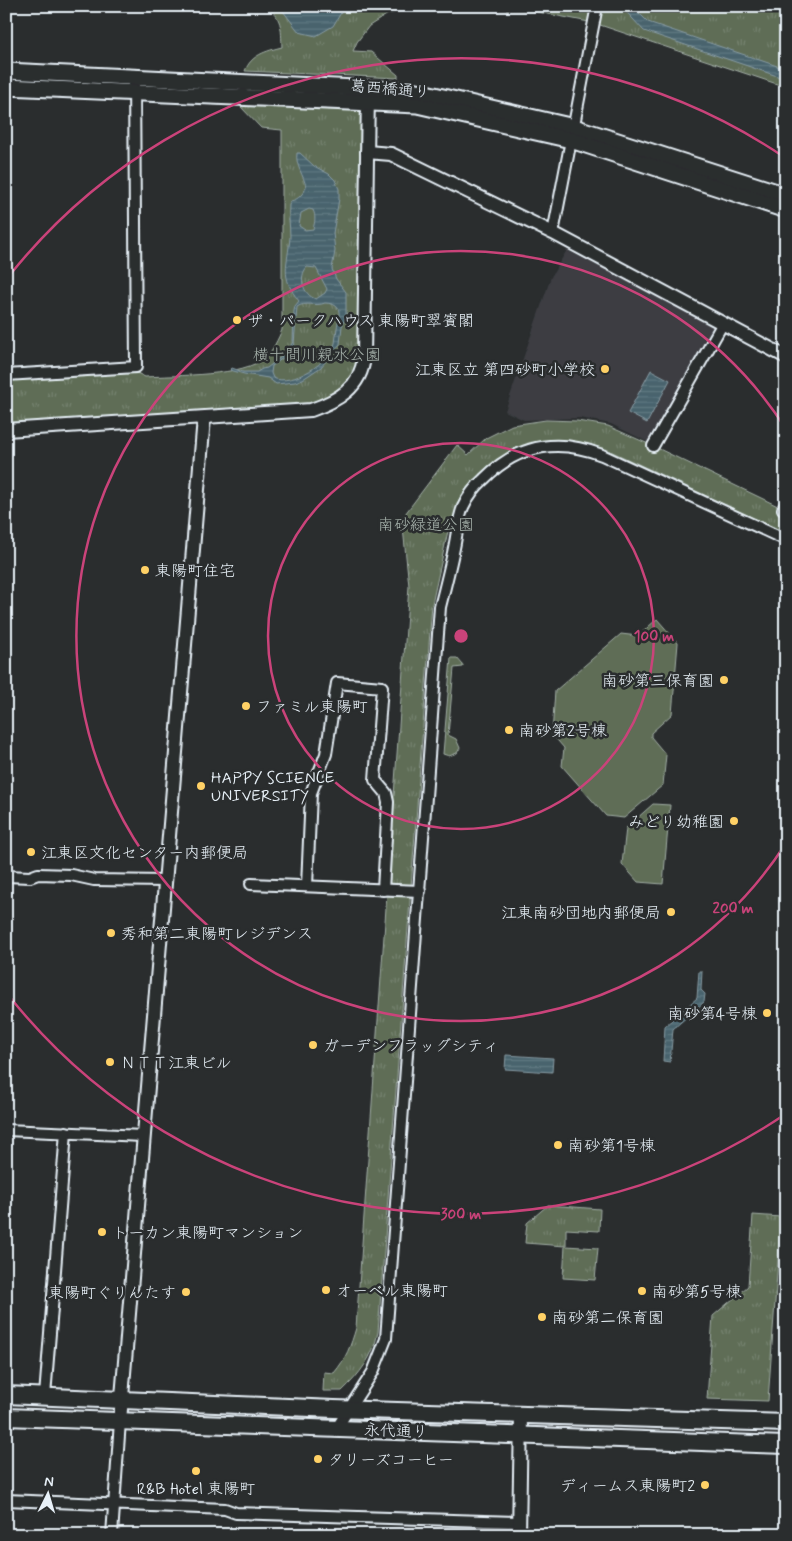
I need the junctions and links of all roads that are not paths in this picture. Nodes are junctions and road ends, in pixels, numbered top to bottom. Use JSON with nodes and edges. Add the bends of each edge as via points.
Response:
{"nodes":[{"id":1,"x":597,"y":6,"type":"edge"},
{"id":2,"x":6,"y":71,"type":"edge"},
{"id":3,"x":134,"y":76,"type":"junction"},
{"id":4,"x":6,"y":87,"type":"edge"},
{"id":5,"x":134,"y":92,"type":"junction"},
{"id":6,"x":368,"y":95,"type":"junction"},
{"id":7,"x":572,"y":134,"type":"junction"},
{"id":8,"x":367,"y":152,"type":"junction"},
{"id":9,"x":786,"y":196,"type":"edge"},
{"id":10,"x":786,"y":210,"type":"edge"},
{"id":11,"x":553,"y":233,"type":"junction"},
{"id":12,"x":723,"y":324,"type":"junction"},
{"id":13,"x":786,"y":357,"type":"edge"},
{"id":14,"x":6,"y":375,"type":"edge"},
{"id":15,"x":204,"y":418,"type":"junction"},
{"id":16,"x":6,"y":430,"type":"edge"},
{"id":17,"x":653,"y":446,"type":"dead end"},
{"id":18,"x":786,"y":540,"type":"edge"},
{"id":19,"x":6,"y":876,"type":"edge"},
{"id":20,"x":166,"y":881,"type":"junction"},
{"id":21,"x":251,"y":884,"type":"dead end"},
{"id":22,"x":307,"y":886,"type":"junction"},
{"id":23,"x":383,"y":890,"type":"junction"},
{"id":24,"x":420,"y":891,"type":"junction"},
{"id":25,"x":6,"y":1130,"type":"edge"},
{"id":26,"x":66,"y":1132,"type":"junction"},
{"id":27,"x":143,"y":1136,"type":"junction"},
{"id":28,"x":6,"y":1395,"type":"edge"},
{"id":29,"x":45,"y":1396,"type":"junction"},
{"id":30,"x":121,"y":1400,"type":"junction"},
{"id":31,"x":348,"y":1409,"type":"junction"},
{"id":32,"x":522,"y":1415,"type":"junction"},
{"id":33,"x":6,"y":1417,"type":"edge"},
{"id":34,"x":120,"y":1421,"type":"junction"},
{"id":35,"x":786,"y":1423,"type":"edge"},
{"id":36,"x":336,"y":1428,"type":"junction"},
{"id":37,"x":521,"y":1435,"type":"junction"},
{"id":38,"x":786,"y":1445,"type":"edge"},
{"id":39,"x":6,"y":1500,"type":"edge"},
{"id":40,"x":114,"y":1506,"type":"junction"},
{"id":41,"x":519,"y":1528,"type":"edge"},
{"id":42,"x":112,"y":1535,"type":"edge"}],
"edges":[{"from":1,"to":7,"type":"street"},
{"from":2,"to":3,"type":"main road","name":"葛西橋通り"},
{"from":3,"to":5,"type":"street"},
{"from":3,"to":6,"type":"main road","name":"葛西橋通り"},
{"from":4,"to":5,"type":"main road","name":"葛西橋通り"},
{"from":5,"to":6,"type":"main road","name":"葛西橋通り"},
{"from":5,"to":14,"type":"street","via":[[136,367]]},
{"from":6,"to":7,"type":"main road","name":"葛西橋通り","via":[[417,91]]},
{"from":6,"to":8,"type":"street"},
{"from":7,"to":9,"type":"main road","name":"葛西橋通り"},
{"from":7,"to":10,"type":"main road","name":"葛西橋通り"},
{"from":7,"to":11,"type":"street"},
{"from":8,"to":11,"type":"street","via":[[391,154]]},
{"from":8,"to":15,"type":"street","via":[[364,357],[357,379],[344,394],[311,410]]},
{"from":11,"to":12,"type":"street"},
{"from":12,"to":13,"type":"street"},
{"from":12,"to":17,"type":"street"},
{"from":15,"to":16,"type":"street"},
{"from":15,"to":20,"type":"street"},
{"from":18,"to":24,"type":"street","via":[[584,448],[547,446],[524,451],[501,462],[488,474],[463,507],[440,607]]},
{"from":19,"to":20,"type":"street","via":[[71,875],[94,880]]},
{"from":20,"to":27,"type":"street"},
{"from":21,"to":22,"type":"street"},
{"from":22,"to":23,"type":"street"},
{"from":22,"to":23,"type":"street","via":[[311,793],[326,754],[337,683],[382,687],[375,780],[386,793],[388,802]]},
{"from":23,"to":24,"type":"street"},
{"from":24,"to":31,"type":"street","via":[[386,1339],[373,1372]]},
{"from":25,"to":26,"type":"street"},
{"from":26,"to":27,"type":"street"},
{"from":26,"to":29,"type":"street"},
{"from":27,"to":30,"type":"street"},
{"from":28,"to":29,"type":"main road","name":"永代通り"},
{"from":29,"to":30,"type":"main road","name":"永代通り"},
{"from":30,"to":31,"type":"main road","name":"永代通り"},
{"from":30,"to":34,"type":"street"},
{"from":31,"to":32,"type":"main road","name":"永代通り"},
{"from":31,"to":36,"type":"street"},
{"from":32,"to":35,"type":"main road","name":"永代通り"},
{"from":32,"to":37,"type":"street"},
{"from":33,"to":34,"type":"main road","name":"永代通り"},
{"from":34,"to":36,"type":"main road","name":"永代通り"},
{"from":34,"to":40,"type":"street"},
{"from":36,"to":37,"type":"main road","name":"永代通り"},
{"from":37,"to":38,"type":"main road","name":"永代通り"},
{"from":37,"to":41,"type":"street"},
{"from":39,"to":40,"type":"street"},
{"from":40,"to":41,"type":"street","via":[[225,1509],[236,1513]]},
{"from":40,"to":42,"type":"street"}]}
